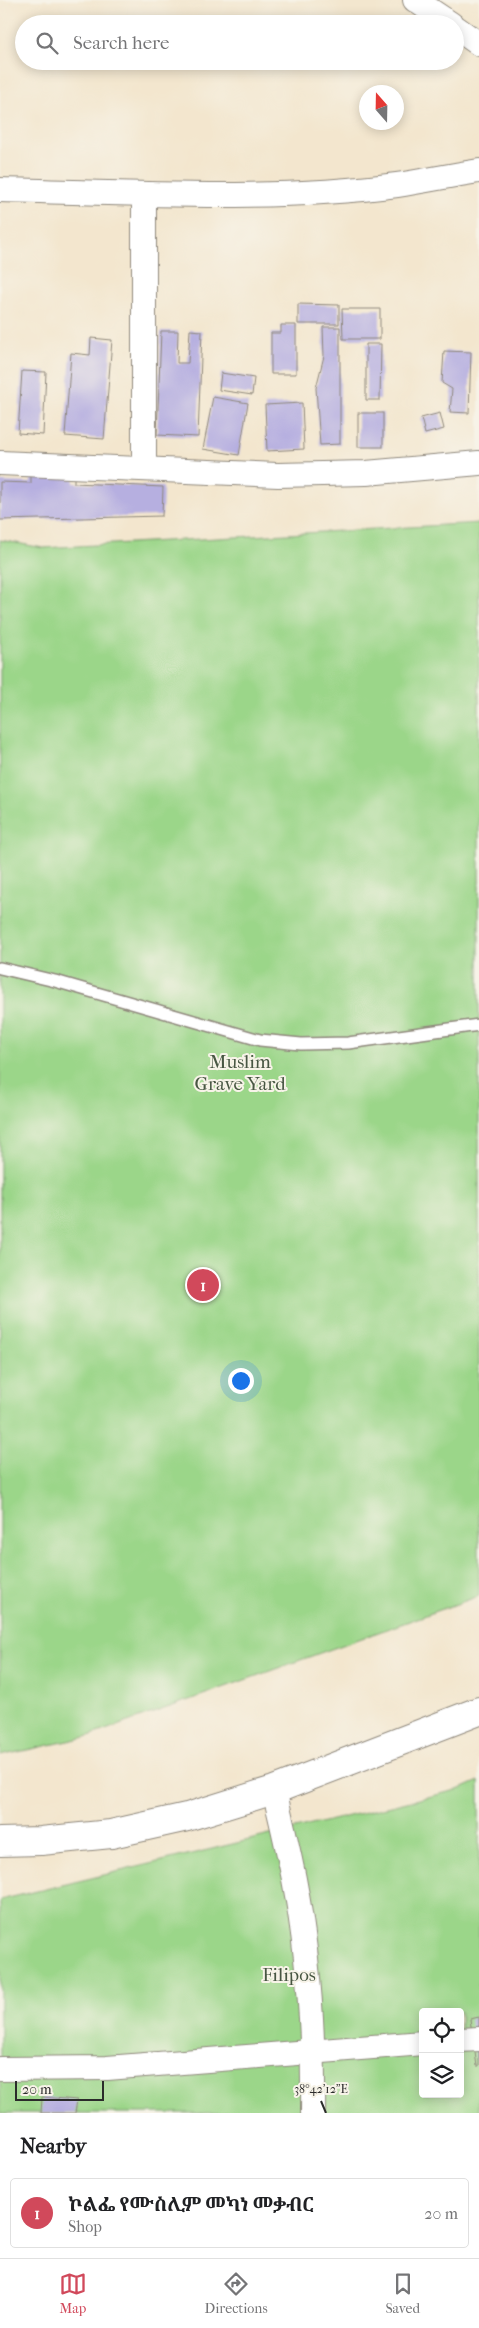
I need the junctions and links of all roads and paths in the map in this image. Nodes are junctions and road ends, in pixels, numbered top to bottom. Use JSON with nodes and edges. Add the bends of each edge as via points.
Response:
{"nodes":[{"id":1,"x":415,"y":0,"type":"edge"},
{"id":2,"x":438,"y":15,"type":"edge"},
{"id":3,"x":464,"y":33,"type":"edge"},
{"id":4,"x":479,"y":44,"type":"edge"},
{"id":5,"x":479,"y":171,"type":"edge"},
{"id":6,"x":0,"y":190,"type":"edge"},
{"id":7,"x":144,"y":194,"type":"junction"},
{"id":8,"x":0,"y":463,"type":"edge"},
{"id":9,"x":479,"y":463,"type":"edge"},
{"id":10,"x":144,"y":468,"type":"junction"},
{"id":11,"x":0,"y":968,"type":"edge"},
{"id":12,"x":479,"y":1024,"type":"edge"},
{"id":13,"x":479,"y":1710,"type":"edge"},
{"id":14,"x":274,"y":1790,"type":"junction"},
{"id":15,"x":0,"y":1842,"type":"edge"},
{"id":16,"x":479,"y":2039,"type":"edge"},
{"id":17,"x":464,"y":2040,"type":"edge"},
{"id":18,"x":419,"y":2043,"type":"edge"},
{"id":19,"x":314,"y":2050,"type":"junction"},
{"id":20,"x":0,"y":2069,"type":"edge"},
{"id":21,"x":313,"y":2113,"type":"edge"}],
"edges":[{"from":1,"to":2,"type":"street"},
{"from":3,"to":4,"type":"street"},
{"from":5,"to":7,"type":"street","via":[[355,189]]},
{"from":6,"to":7,"type":"street"},
{"from":7,"to":10,"type":"street"},
{"from":8,"to":10,"type":"street"},
{"from":9,"to":10,"type":"street","via":[[366,473],[278,475]]},
{"from":11,"to":12,"type":"lane","via":[[260,1040],[301,1044],[348,1043]]},
{"from":13,"to":14,"type":"street"},
{"from":14,"to":15,"type":"street","via":[[187,1817],[111,1834]]},
{"from":14,"to":19,"type":"street","via":[[294,1879]]},
{"from":16,"to":17,"type":"street"},
{"from":18,"to":19,"type":"street"},
{"from":19,"to":20,"type":"street","via":[[107,2068]]},
{"from":19,"to":21,"type":"street"}]}
